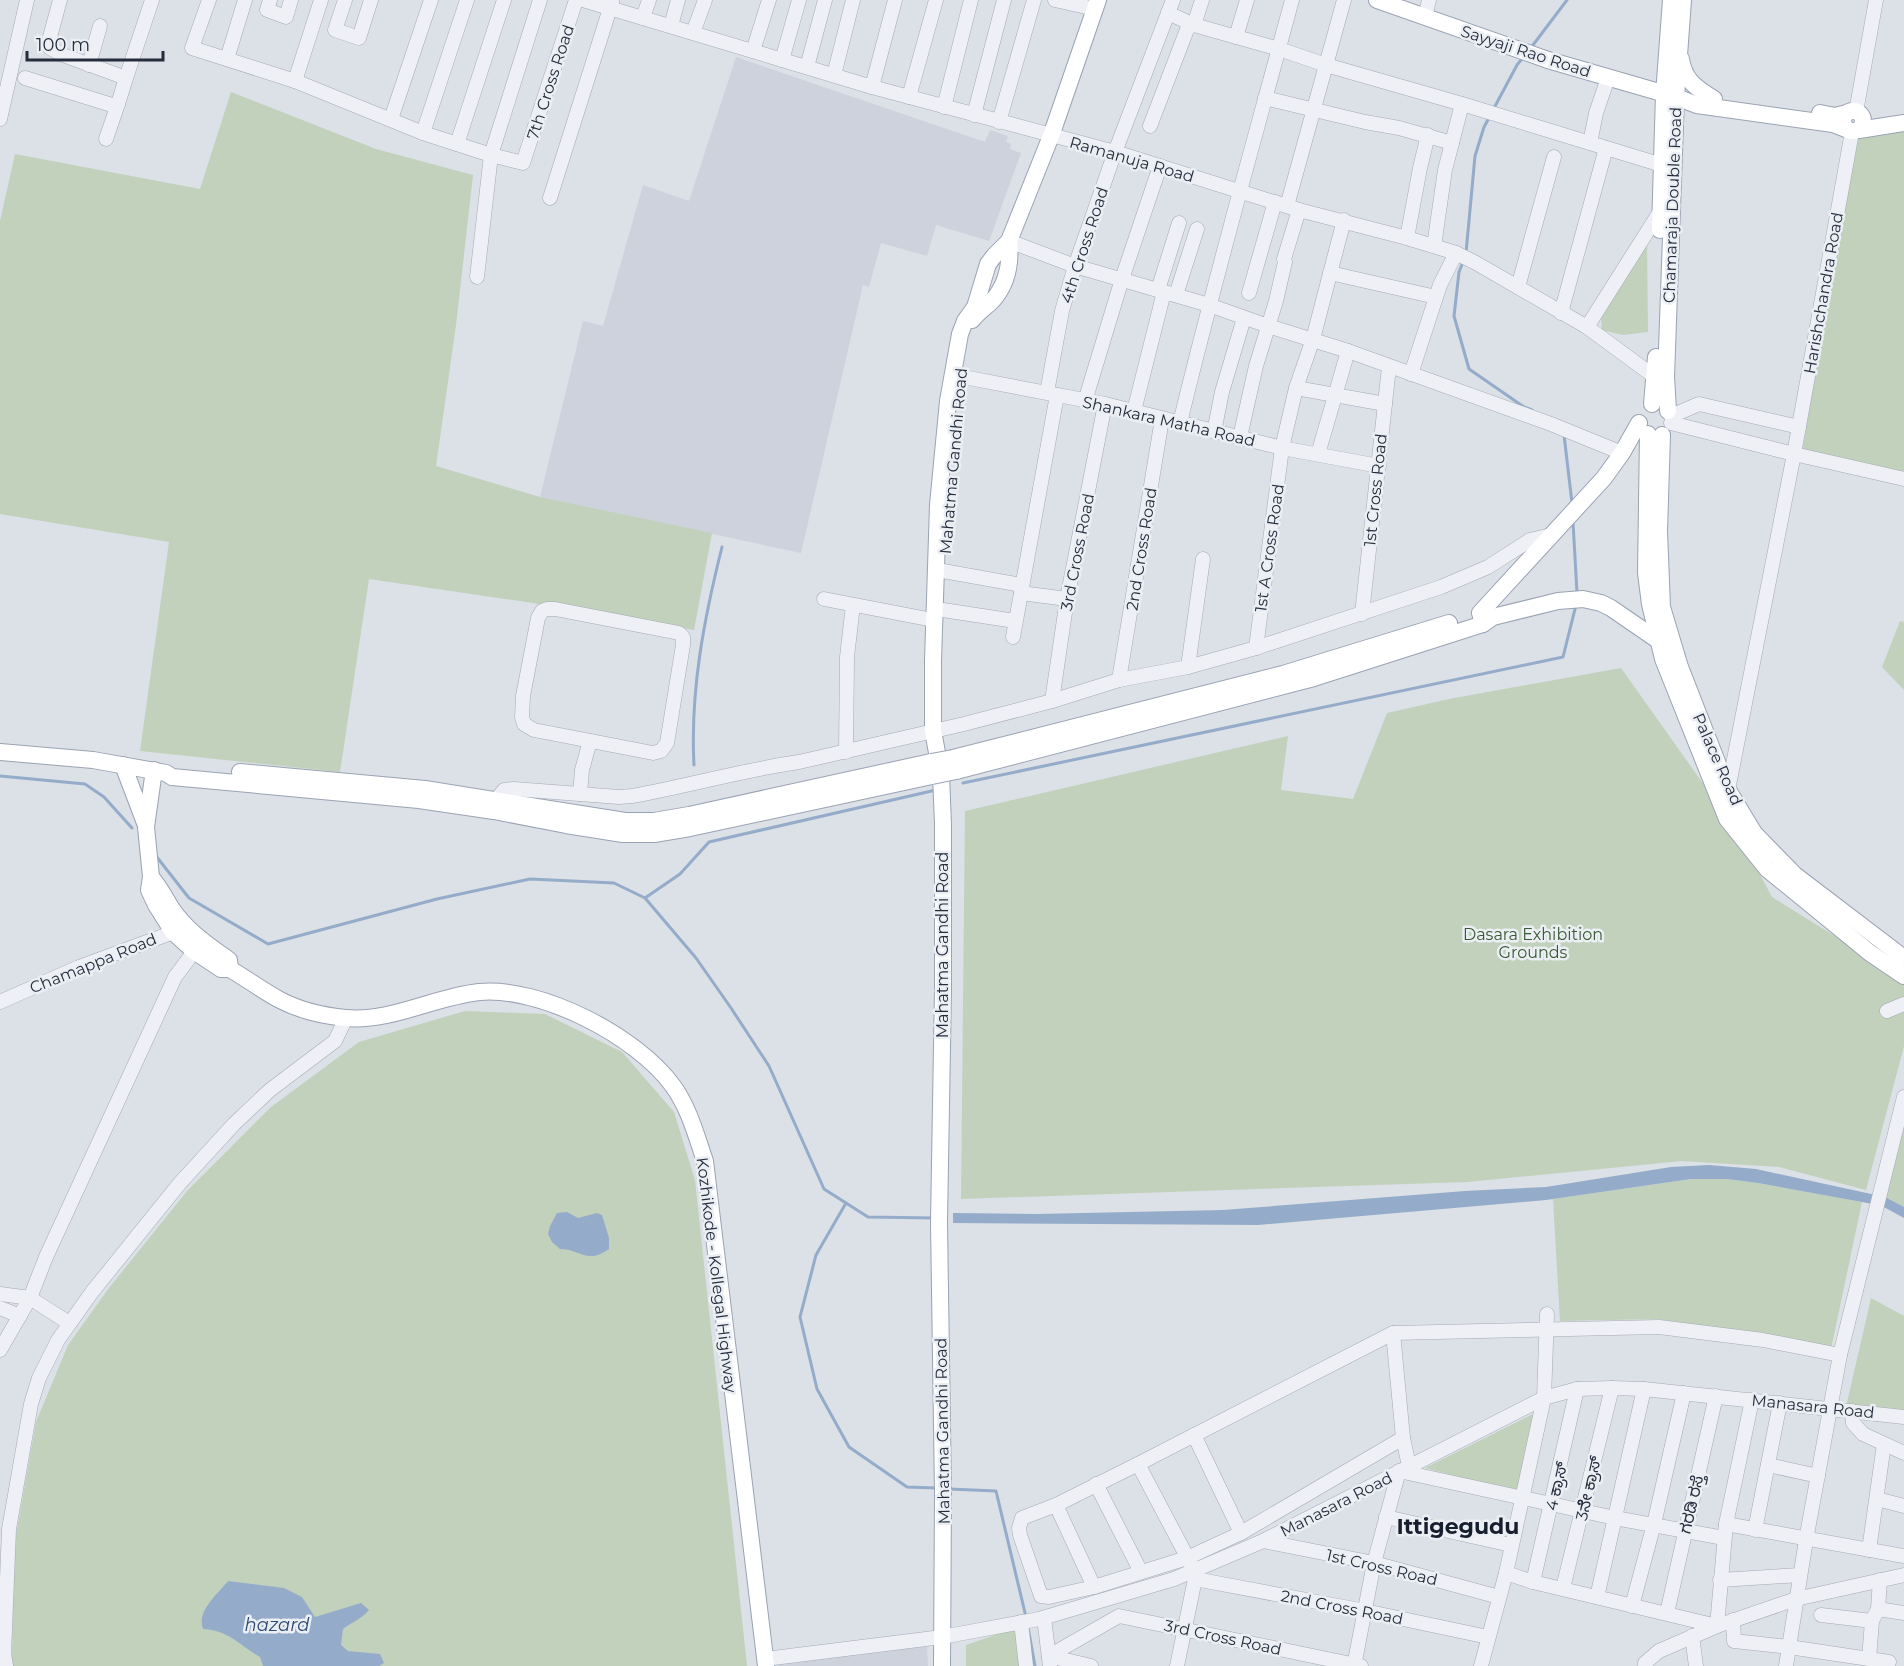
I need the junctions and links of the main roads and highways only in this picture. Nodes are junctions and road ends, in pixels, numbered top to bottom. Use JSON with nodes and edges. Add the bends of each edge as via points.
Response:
{"nodes":[{"id":1,"x":1377,"y":0,"type":"edge"},
{"id":2,"x":1671,"y":0,"type":"edge"},
{"id":3,"x":1683,"y":0,"type":"edge"},
{"id":4,"x":1096,"y":4,"type":"edge"},
{"id":5,"x":1680,"y":43,"type":"junction"},
{"id":6,"x":1670,"y":96,"type":"junction"},
{"id":7,"x":1713,"y":103,"type":"junction"},
{"id":8,"x":1904,"y":114,"type":"edge"},
{"id":9,"x":1854,"y":122,"type":"junction"},
{"id":10,"x":1904,"y":123,"type":"edge"},
{"id":11,"x":1675,"y":150,"type":"junction"},
{"id":12,"x":957,"y":376,"type":"junction"},
{"id":13,"x":1660,"y":424,"type":"junction"},
{"id":14,"x":938,"y":615,"type":"junction"},
{"id":15,"x":1485,"y":618,"type":"junction"},
{"id":16,"x":1664,"y":637,"type":"junction"},
{"id":17,"x":0,"y":752,"type":"edge"},
{"id":18,"x":116,"y":764,"type":"junction"},
{"id":19,"x":932,"y":769,"type":"junction"},
{"id":20,"x":160,"y":772,"type":"junction"},
{"id":21,"x":146,"y":827,"type":"junction"},
{"id":22,"x":1904,"y":958,"type":"edge"},
{"id":23,"x":1904,"y":976,"type":"edge"},
{"id":24,"x":946,"y":1636,"type":"junction"},
{"id":25,"x":766,"y":1662,"type":"edge"},
{"id":26,"x":942,"y":1666,"type":"edge"},
{"id":27,"x":950,"y":1666,"type":"edge"}],
"edges":[{"from":1,"to":6,"type":"main road","name":"Sayyaji Rao Road","via":[[1548,60]]},
{"from":2,"to":6,"type":"main road","name":"Chamaraja Double Road"},
{"from":3,"to":5,"type":"main road","name":"Chamaraja Double Road"},
{"from":4,"to":12,"type":"main road","name":"Mahatma Gandhi Road","via":[[1051,136],[1009,241],[1011,258],[1003,286],[972,321]]},
{"from":5,"to":6,"type":"main road","name":"Chamaraja Double Road"},
{"from":5,"to":7,"type":"main road","via":[[1684,74]]},
{"from":6,"to":7,"type":"main road","name":"Sayyaji Rao Road","via":[[1697,96]]},
{"from":6,"to":11,"type":"main road","name":"Chamaraja Double Road"},
{"from":6,"to":13,"type":"main road","via":[[1662,165],[1655,377],[1652,404],[1642,411]]},
{"from":7,"to":9,"type":"main road","name":"Sayyaji Rao Road","via":[[1833,124]]},
{"from":7,"to":11,"type":"main road","via":[[1685,122]]},
{"from":8,"to":9,"type":"main road","name":"Sayyaji Rao Road"},
{"from":9,"to":10,"type":"main road","name":"Sayyaji Rao Road"},
{"from":11,"to":13,"type":"main road","name":"Chamaraja Double Road","via":[[1666,377]]},
{"from":12,"to":14,"type":"main road","name":"Mahatma Gandhi Road"},
{"from":12,"to":14,"type":"main road","name":"Mahatma Gandhi Road","via":[[948,401],[938,505]]},
{"from":13,"to":15,"type":"main road","via":[[1622,453]]},
{"from":13,"to":16,"type":"main road","name":"Chamaraja Double Road","via":[[1659,531]]},
{"from":14,"to":24,"type":"main road","name":"Mahatma Gandhi Road","via":[[937,730],[950,773],[953,832],[943,1215],[948,1485]]},
{"from":15,"to":16,"type":"main road","via":[[1565,599],[1590,600]]},
{"from":15,"to":19,"type":"main road","bridge":true},
{"from":16,"to":22,"type":"main road","name":"Palace Road","via":[[1680,667],[1728,790],[1754,833],[1795,875]]},
{"from":16,"to":23,"type":"main road","via":[[1667,669],[1727,819],[1767,869]]},
{"from":17,"to":18,"type":"main road"},
{"from":18,"to":20,"type":"main road"},
{"from":18,"to":21,"type":"main road","name":"Kozhikode - Kollegal Highway"},
{"from":19,"to":20,"type":"main road","via":[[654,821],[625,821],[425,789],[174,767]]},
{"from":19,"to":20,"type":"main road","via":[[654,834],[623,834],[419,800],[172,777]]},
{"from":20,"to":21,"type":"main road","name":"Kozhikode - Kollegal Highway"},
{"from":21,"to":25,"type":"main road","name":"Kozhikode - Kollegal Highway","via":[[149,890],[156,904],[221,969],[230,969],[282,1001],[304,1010],[346,1018],[384,1016],[479,992],[524,995],[593,1022],[622,1039],[650,1060],[673,1086],[689,1114],[705,1161]]},
{"from":24,"to":26,"type":"main road","name":"Mahatma Gandhi Road"},
{"from":24,"to":27,"type":"main road","name":"Mahatma Gandhi Road"}]}
